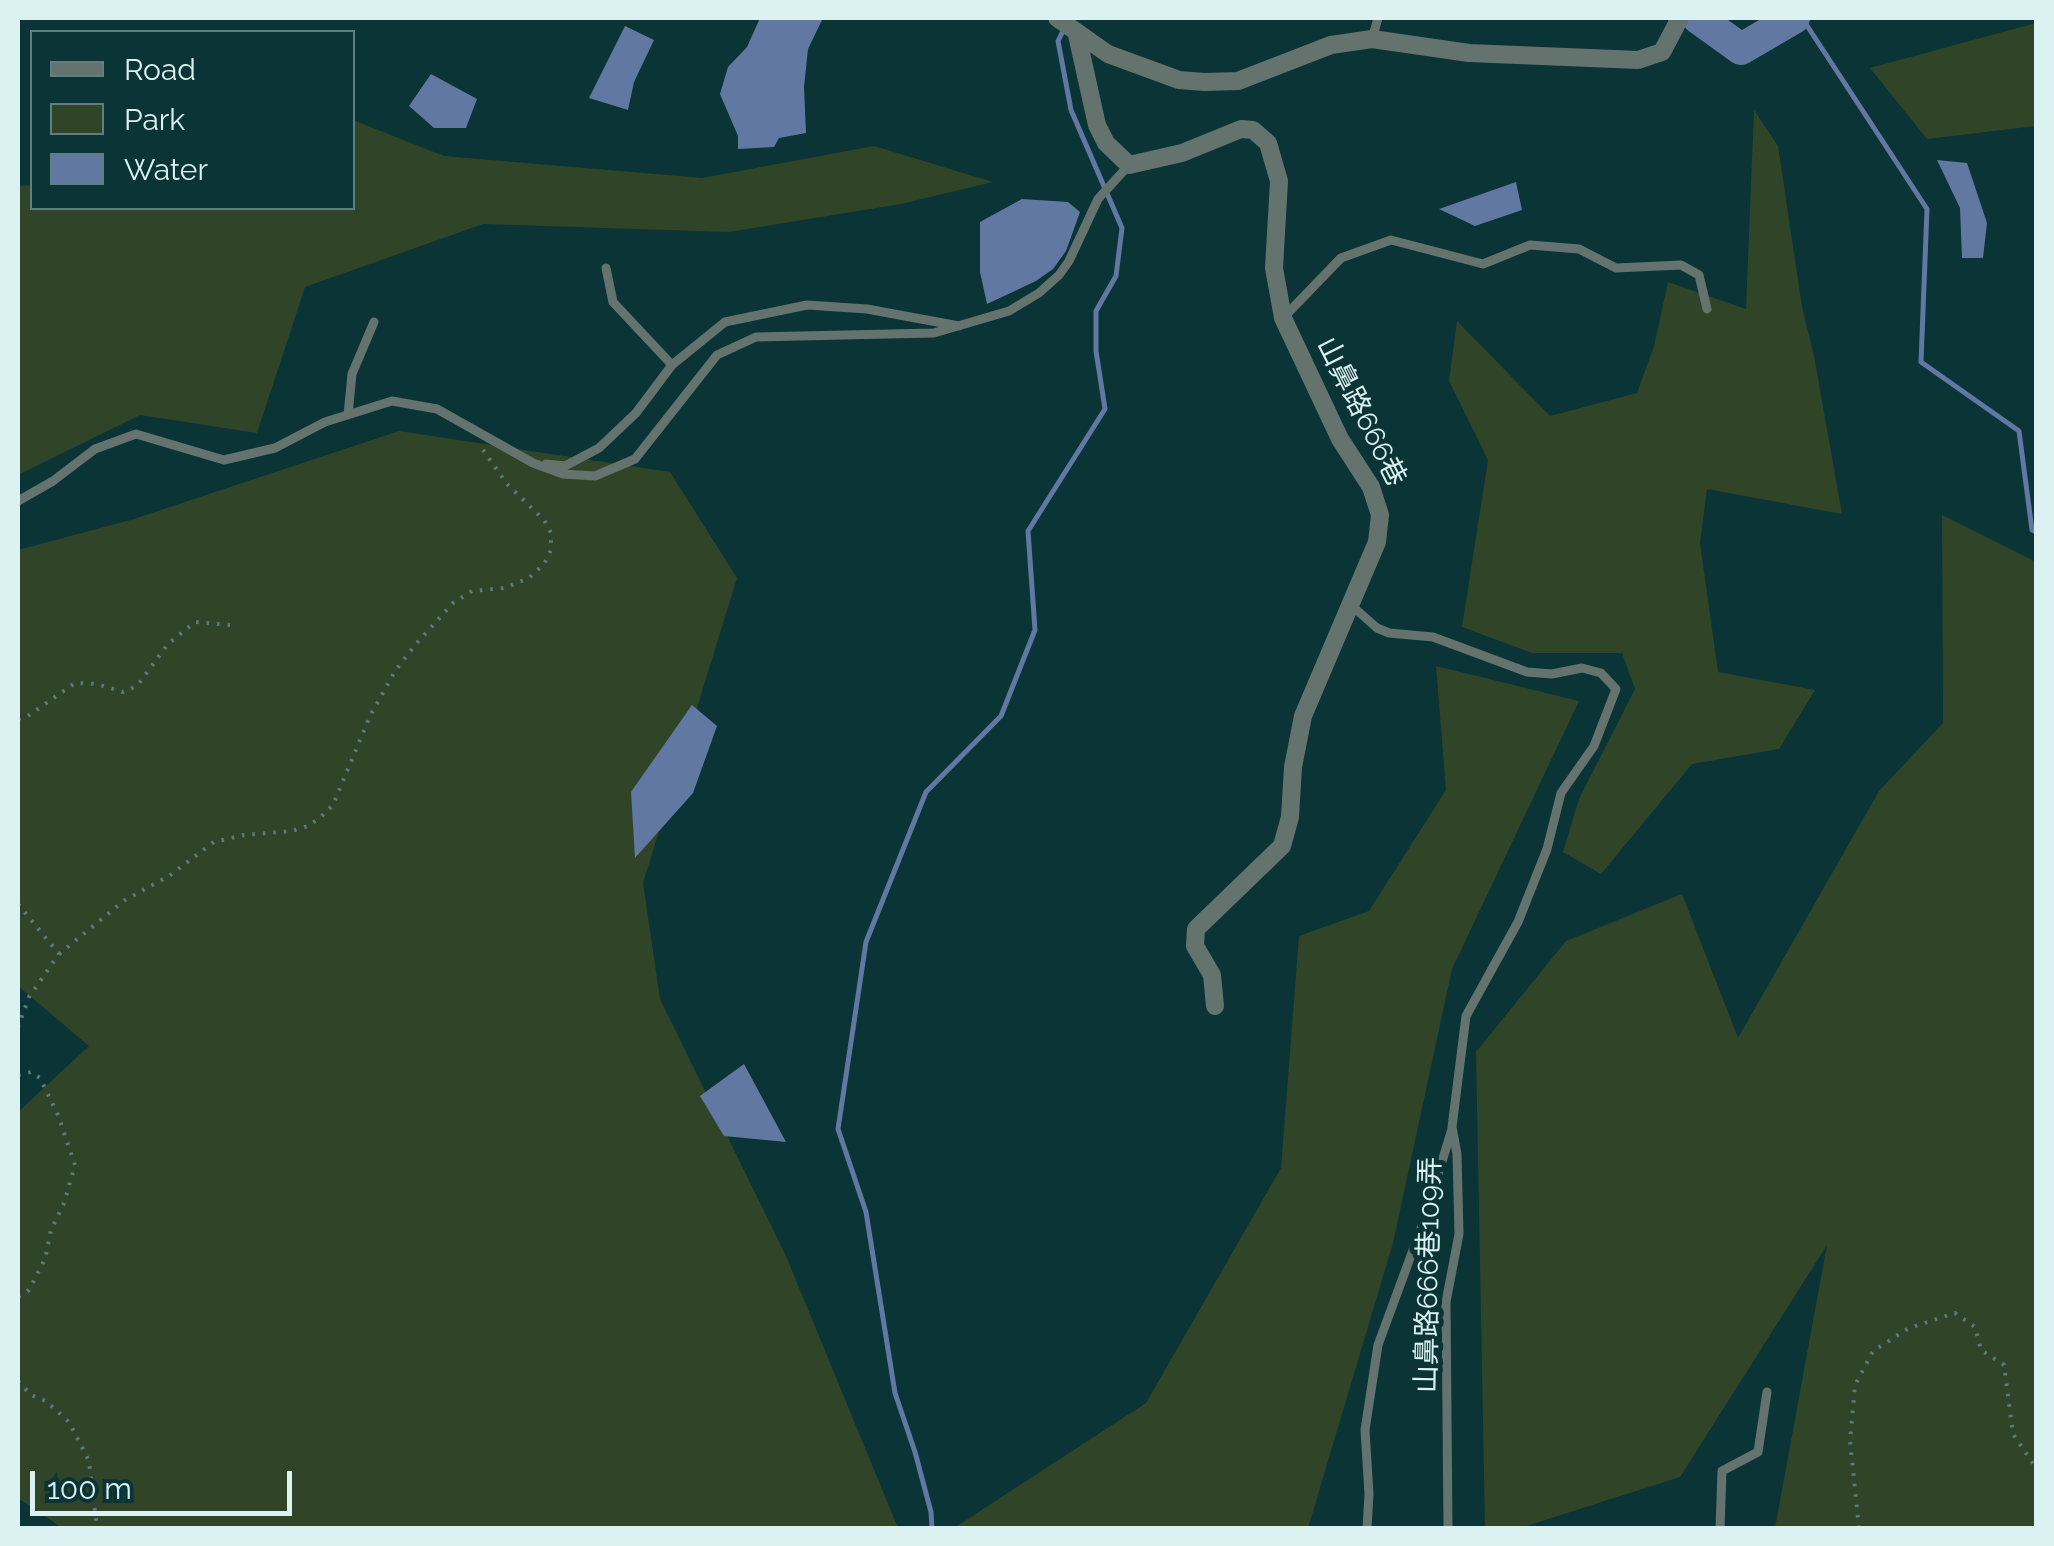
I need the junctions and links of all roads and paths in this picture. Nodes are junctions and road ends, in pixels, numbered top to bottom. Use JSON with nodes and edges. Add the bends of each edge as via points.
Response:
{"nodes":[{"id":1,"x":1378,"y":18,"type":"edge"},
{"id":2,"x":1680,"y":18,"type":"edge"},
{"id":3,"x":1069,"y":28,"type":"edge"},
{"id":4,"x":1372,"y":38,"type":"junction"},
{"id":5,"x":1129,"y":165,"type":"junction"},
{"id":6,"x":606,"y":268,"type":"dead end"},
{"id":7,"x":1707,"y":309,"type":"dead end"},
{"id":8,"x":1283,"y":318,"type":"junction"},
{"id":9,"x":374,"y":322,"type":"dead end"},
{"id":10,"x":962,"y":327,"type":"junction"},
{"id":11,"x":672,"y":365,"type":"junction"},
{"id":12,"x":348,"y":415,"type":"junction"},
{"id":13,"x":475,"y":429,"type":"junction"},
{"id":14,"x":534,"y":463,"type":"junction"},
{"id":15,"x":18,"y":501,"type":"edge"},
{"id":16,"x":1351,"y":605,"type":"junction"},
{"id":17,"x":230,"y":625,"type":"dead end"},
{"id":18,"x":18,"y":720,"type":"edge"},
{"id":19,"x":18,"y":904,"type":"edge"},
{"id":20,"x":59,"y":954,"type":"junction"},
{"id":21,"x":1214,"y":1006,"type":"dead end"},
{"id":22,"x":18,"y":1027,"type":"edge"},
{"id":23,"x":18,"y":1075,"type":"edge"},
{"id":24,"x":1452,"y":1127,"type":"junction"},
{"id":25,"x":18,"y":1297,"type":"edge"},
{"id":26,"x":18,"y":1381,"type":"edge"},
{"id":27,"x":1767,"y":1392,"type":"dead end"},
{"id":28,"x":2036,"y":1468,"type":"edge"},
{"id":29,"x":97,"y":1528,"type":"edge"},
{"id":30,"x":1366,"y":1528,"type":"edge"},
{"id":31,"x":1448,"y":1528,"type":"edge"},
{"id":32,"x":1720,"y":1528,"type":"edge"},
{"id":33,"x":1859,"y":1528,"type":"edge"}],
"edges":[{"from":1,"to":4,"type":"lane"},
{"from":2,"to":4,"type":"street","via":[[1662,52],[1638,60],[1494,55]]},
{"from":3,"to":4,"type":"street","via":[[1108,54],[1204,82],[1238,81]]},
{"from":3,"to":5,"type":"street","via":[[1097,125]]},
{"from":5,"to":8,"type":"street","name":"山鼻路666巷","via":[[1241,129],[1268,142],[1278,181],[1274,268]]},
{"from":5,"to":10,"type":"lane","via":[[1108,187],[1059,275],[1009,311]]},
{"from":6,"to":11,"type":"lane","via":[[613,302]]},
{"from":7,"to":8,"type":"lane","via":[[1699,275],[1681,266],[1616,268],[1579,248],[1530,245],[1483,264],[1391,240],[1342,258]]},
{"from":8,"to":16,"type":"street","name":"山鼻路666巷","via":[[1380,516],[1377,542]]},
{"from":9,"to":12,"type":"lane","via":[[352,374]]},
{"from":10,"to":11,"type":"lane","via":[[807,304],[725,322]]},
{"from":10,"to":14,"type":"lane","via":[[756,337],[717,355],[635,460],[595,476]]},
{"from":11,"to":14,"type":"lane","via":[[600,448],[565,466]]},
{"from":12,"to":13,"type":"lane","via":[[392,401],[436,408]]},
{"from":12,"to":15,"type":"lane","via":[[276,448],[224,460],[136,434],[95,449]]},
{"from":13,"to":14,"type":"lane"},
{"from":13,"to":20,"type":"path","via":[[507,484],[551,532],[544,564],[504,588],[462,597],[416,644],[388,682],[333,805],[321,816],[292,831],[214,842],[125,900]]},
{"from":16,"to":21,"type":"street","name":"山鼻路666巷","via":[[1303,716],[1282,846],[1196,929],[1195,946],[1214,982]]},
{"from":16,"to":24,"type":"lane","name":"山鼻路666巷109弄","via":[[1389,633],[1433,637],[1528,672],[1582,668],[1601,673],[1616,689],[1594,746],[1560,793],[1548,849],[1518,922],[1466,1016]]},
{"from":17,"to":18,"type":"path","via":[[195,622],[123,692],[75,683]]},
{"from":19,"to":20,"type":"path"},
{"from":20,"to":22,"type":"path","via":[[29,997]]},
{"from":23,"to":25,"type":"path","via":[[40,1078],[75,1165],[45,1258]]},
{"from":24,"to":30,"type":"lane","via":[[1378,1345],[1366,1430]]},
{"from":24,"to":31,"type":"lane","name":"山鼻路666巷109弄","via":[[1459,1234],[1446,1302]]},
{"from":26,"to":29,"type":"path","via":[[69,1422],[88,1461]]},
{"from":27,"to":32,"type":"lane","via":[[1758,1452],[1722,1471]]},
{"from":28,"to":33,"type":"path","via":[[2013,1434],[2004,1365],[1981,1350],[1975,1327],[1955,1313],[1909,1328],[1873,1351],[1855,1384],[1850,1442]]}]}
